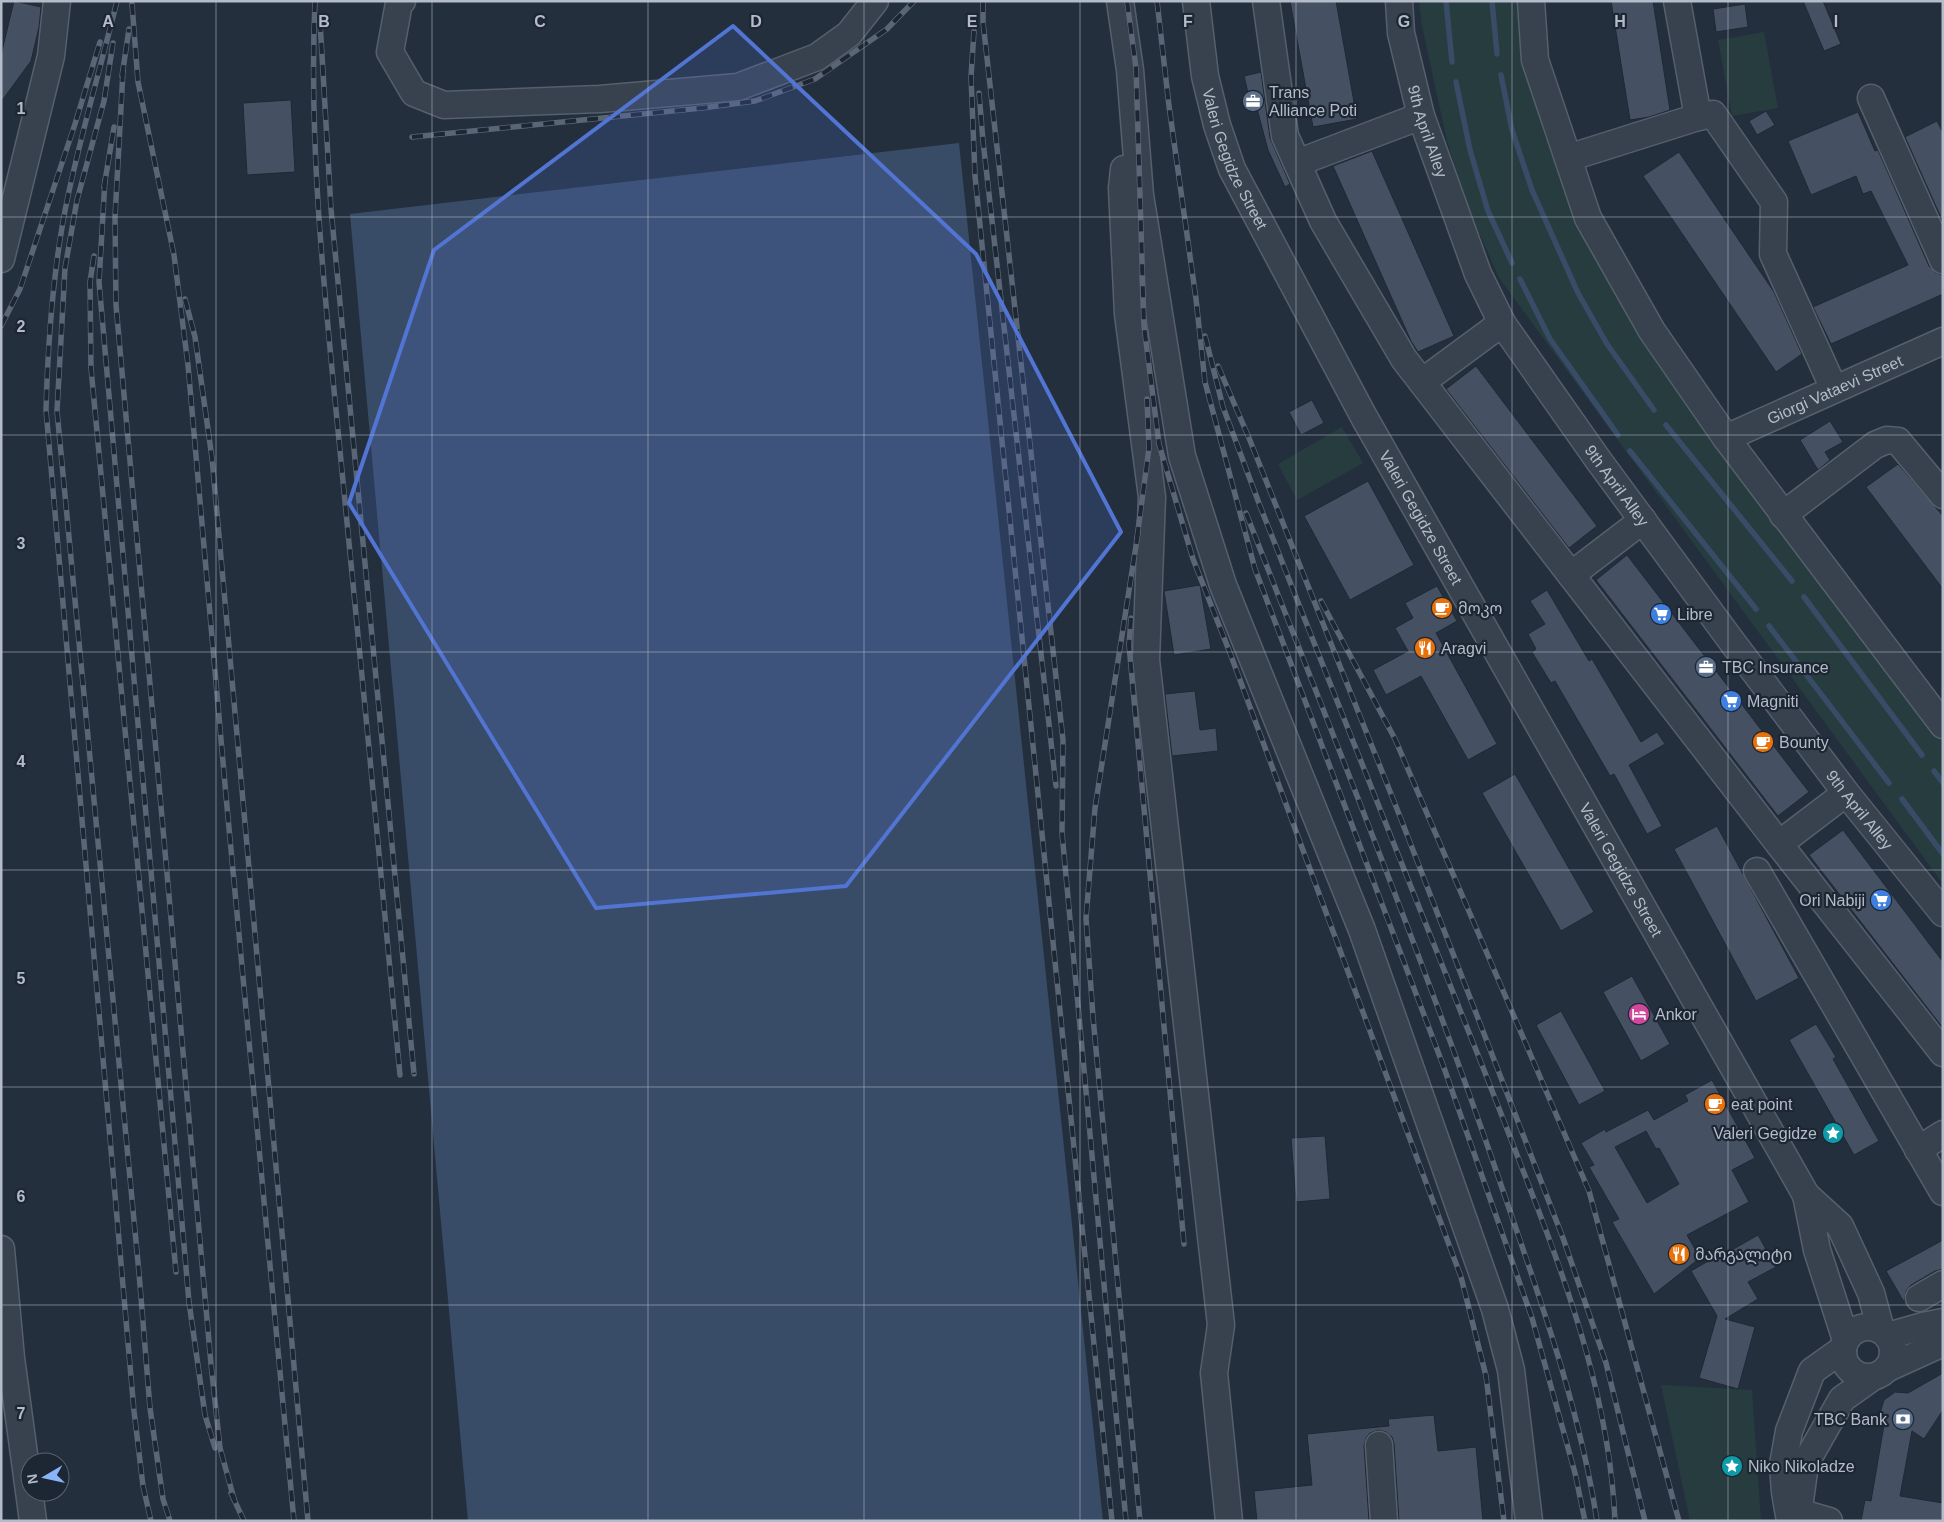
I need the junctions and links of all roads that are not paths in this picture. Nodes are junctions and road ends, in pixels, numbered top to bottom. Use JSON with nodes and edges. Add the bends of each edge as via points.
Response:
{"nodes":[{"id":1,"x":57,"y":1,"type":"edge"},
{"id":2,"x":402,"y":1,"type":"edge"},
{"id":3,"x":875,"y":1,"type":"edge"},
{"id":4,"x":1120,"y":1,"type":"edge"},
{"id":5,"x":1196,"y":1,"type":"edge"},
{"id":6,"x":1266,"y":1,"type":"edge"},
{"id":7,"x":1399,"y":1,"type":"edge"},
{"id":8,"x":1531,"y":1,"type":"edge"},
{"id":9,"x":1676,"y":1,"type":"edge"},
{"id":10,"x":1130,"y":70,"type":"junction"},
{"id":11,"x":1870,"y":98,"type":"dead end"},
{"id":12,"x":1421,"y":116,"type":"junction"},
{"id":13,"x":1698,"y":117,"type":"junction"},
{"id":14,"x":1568,"y":158,"type":"junction"},
{"id":15,"x":1297,"y":163,"type":"junction"},
{"id":16,"x":1,"y":260,"type":"edge"},
{"id":17,"x":1943,"y":260,"type":"edge"},
{"id":18,"x":1502,"y":323,"type":"junction"},
{"id":19,"x":1943,"y":341,"type":"edge"},
{"id":20,"x":1422,"y":382,"type":"junction"},
{"id":21,"x":1834,"y":389,"type":"junction"},
{"id":22,"x":1726,"y":438,"type":"junction"},
{"id":23,"x":1943,"y":495,"type":"edge"},
{"id":24,"x":1783,"y":516,"type":"junction"},
{"id":25,"x":1643,"y":520,"type":"junction"},
{"id":26,"x":1571,"y":575,"type":"junction"},
{"id":27,"x":1943,"y":725,"type":"edge"},
{"id":28,"x":1846,"y":794,"type":"junction"},
{"id":29,"x":1779,"y":844,"type":"junction"},
{"id":30,"x":1757,"y":872,"type":"dead end"},
{"id":31,"x":1943,"y":913,"type":"edge"},
{"id":32,"x":1943,"y":1053,"type":"edge"},
{"id":33,"x":1943,"y":1134,"type":"edge"},
{"id":34,"x":1918,"y":1150,"type":"junction"},
{"id":35,"x":1943,"y":1192,"type":"edge"},
{"id":36,"x":1806,"y":1195,"type":"junction"},
{"id":37,"x":1,"y":1249,"type":"edge"},
{"id":38,"x":1943,"y":1284,"type":"edge"},
{"id":39,"x":1919,"y":1298,"type":"dead end"},
{"id":40,"x":1943,"y":1322,"type":"edge"},
{"id":41,"x":1885,"y":1333,"type":"junction"},
{"id":42,"x":1943,"y":1342,"type":"edge"},
{"id":43,"x":1844,"y":1345,"type":"junction"},
{"id":44,"x":1881,"y":1372,"type":"junction"},
{"id":45,"x":1379,"y":1445,"type":"dead end"},
{"id":46,"x":1795,"y":1518,"type":"edge"},
{"id":47,"x":33,"y":1521,"type":"edge"},
{"id":48,"x":1229,"y":1521,"type":"edge"},
{"id":49,"x":1384,"y":1521,"type":"edge"},
{"id":50,"x":1528,"y":1521,"type":"edge"},
{"id":51,"x":1829,"y":1521,"type":"edge"}],
"edges":[{"from":1,"to":16,"type":"street","via":[[51,56]]},
{"from":2,"to":3,"type":"street","via":[[390,52],[414,94],[444,106],[600,99],[738,87],[817,57],[849,34]]},
{"from":4,"to":10,"type":"street"},
{"from":5,"to":36,"type":"street","name":"Valeri Gegidze Street","via":[[1205,76],[1232,169],[1364,417]]},
{"from":6,"to":15,"type":"street","via":[[1285,136]]},
{"from":7,"to":12,"type":"street","name":"9th April Alley","via":[[1401,33]]},
{"from":8,"to":14,"type":"street","via":[[1535,60]]},
{"from":9,"to":13,"type":"street"},
{"from":10,"to":48,"type":"street","via":[[1122,188],[1128,314],[1152,497],[1146,660],[1221,1325],[1214,1373]]},
{"from":10,"to":50,"type":"street","via":[[1140,195],[1182,456],[1224,585],[1362,930],[1495,1309],[1511,1370]]},
{"from":11,"to":17,"type":"street"},
{"from":12,"to":15,"type":"street"},
{"from":12,"to":18,"type":"street","name":"9th April Alley","via":[[1478,274]]},
{"from":13,"to":14,"type":"street"},
{"from":13,"to":21,"type":"street","via":[[1713,114],[1774,202],[1773,254]]},
{"from":14,"to":22,"type":"street","via":[[1588,218],[1642,315]]},
{"from":15,"to":20,"type":"street","via":[[1323,221],[1404,359]]},
{"from":18,"to":20,"type":"street"},
{"from":18,"to":25,"type":"street","name":"9th April Alley"},
{"from":19,"to":21,"type":"street","name":"Giorgi Vataevi Street"},
{"from":20,"to":26,"type":"street"},
{"from":21,"to":22,"type":"street","name":"Giorgi Vataevi Street"},
{"from":22,"to":24,"type":"street"},
{"from":23,"to":24,"type":"street","via":[[1898,441],[1887,440],[1875,445]]},
{"from":24,"to":27,"type":"street"},
{"from":25,"to":26,"type":"street"},
{"from":25,"to":28,"type":"street","name":"9th April Alley"},
{"from":26,"to":29,"type":"street"},
{"from":28,"to":29,"type":"street"},
{"from":28,"to":31,"type":"street","name":"9th April Alley"},
{"from":29,"to":32,"type":"street"},
{"from":30,"to":34,"type":"street"},
{"from":33,"to":34,"type":"street"},
{"from":34,"to":35,"type":"street"},
{"from":36,"to":41,"type":"street","name":"Valeri Gegidze Street","via":[[1840,1226],[1871,1292]]},
{"from":36,"to":43,"type":"street","name":"Valeri Gegidze Street"},
{"from":37,"to":47,"type":"street","via":[[11,1358]]},
{"from":38,"to":39,"type":"street"},
{"from":40,"to":41,"type":"street"},
{"from":41,"to":43,"type":"street","via":[[1874,1327],[1865,1327],[1850,1334]]},
{"from":41,"to":44,"type":"street","via":[[1893,1352],[1892,1360]]},
{"from":42,"to":44,"type":"street"},
{"from":43,"to":44,"type":"street","via":[[1844,1359],[1855,1374],[1864,1377]]},
{"from":43,"to":46,"type":"street","via":[[1812,1371],[1789,1431],[1783,1465]]},
{"from":44,"to":46,"type":"street","via":[[1842,1398],[1805,1464]]},
{"from":45,"to":49,"type":"street"},
{"from":46,"to":51,"type":"street"}]}
